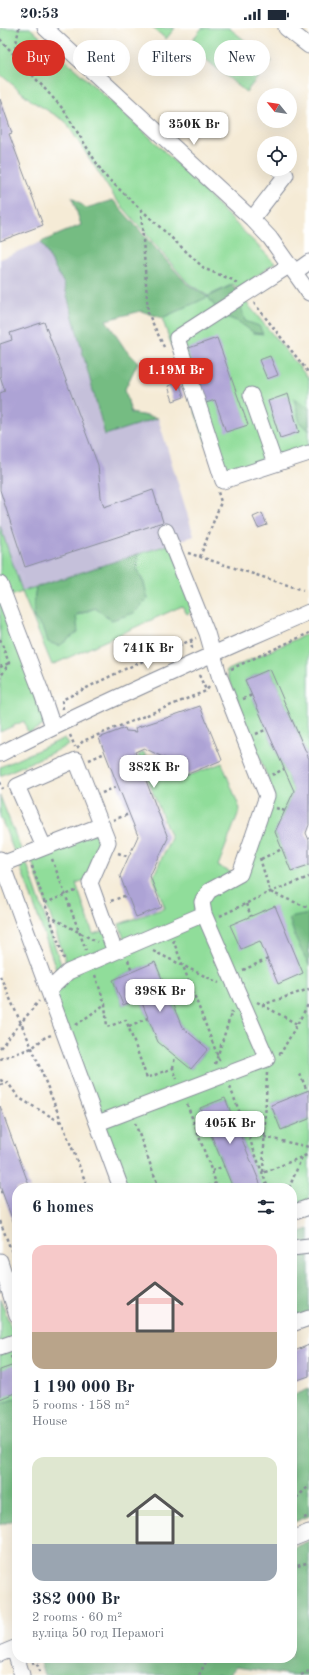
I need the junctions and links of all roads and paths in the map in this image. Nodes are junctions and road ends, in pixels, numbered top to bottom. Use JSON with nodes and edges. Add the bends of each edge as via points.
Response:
{"nodes":[{"id":1,"x":19,"y":28,"type":"edge"},
{"id":2,"x":45,"y":28,"type":"edge"},
{"id":3,"x":286,"y":28,"type":"edge"},
{"id":4,"x":0,"y":39,"type":"edge"},
{"id":5,"x":17,"y":40,"type":"edge"},
{"id":6,"x":309,"y":46,"type":"edge"},
{"id":7,"x":12,"y":52,"type":"edge"},
{"id":8,"x":34,"y":76,"type":"edge"},
{"id":9,"x":285,"y":176,"type":"edge"},
{"id":10,"x":252,"y":219,"type":"junction"},
{"id":11,"x":309,"y":262,"type":"edge"},
{"id":12,"x":293,"y":269,"type":"junction"},
{"id":13,"x":246,"y":293,"type":"junction"},
{"id":14,"x":309,"y":293,"type":"edge"},
{"id":15,"x":309,"y":373,"type":"edge"},
{"id":16,"x":251,"y":395,"type":"dead end"},
{"id":17,"x":309,"y":453,"type":"edge"},
{"id":18,"x":275,"y":464,"type":"junction"},
{"id":19,"x":166,"y":530,"type":"dead end"},
{"id":20,"x":173,"y":548,"type":"junction"},
{"id":21,"x":0,"y":584,"type":"edge"},
{"id":22,"x":303,"y":590,"type":"dead end"},
{"id":23,"x":309,"y":612,"type":"edge"},
{"id":24,"x":207,"y":633,"type":"junction"},
{"id":25,"x":309,"y":633,"type":"edge"},
{"id":26,"x":0,"y":639,"type":"edge"},
{"id":27,"x":212,"y":654,"type":"junction"},
{"id":28,"x":9,"y":663,"type":"junction"},
{"id":29,"x":0,"y":667,"type":"edge"},
{"id":30,"x":219,"y":675,"type":"junction"},
{"id":31,"x":0,"y":678,"type":"edge"},
{"id":32,"x":252,"y":695,"type":"dead end"},
{"id":33,"x":62,"y":700,"type":"dead end"},
{"id":34,"x":237,"y":701,"type":"dead end"},
{"id":35,"x":53,"y":727,"type":"junction"},
{"id":36,"x":267,"y":729,"type":"dead end"},
{"id":37,"x":251,"y":736,"type":"dead end"},
{"id":38,"x":75,"y":749,"type":"dead end"},
{"id":39,"x":105,"y":753,"type":"dead end"},
{"id":40,"x":0,"y":754,"type":"edge"},
{"id":41,"x":88,"y":761,"type":"dead end"},
{"id":42,"x":284,"y":769,"type":"dead end"},
{"id":43,"x":267,"y":777,"type":"dead end"},
{"id":44,"x":7,"y":780,"type":"dead end"},
{"id":45,"x":0,"y":783,"type":"edge"},
{"id":46,"x":118,"y":786,"type":"dead end"},
{"id":47,"x":3,"y":790,"type":"dead end"},
{"id":48,"x":97,"y":795,"type":"dead end"},
{"id":49,"x":129,"y":814,"type":"dead end"},
{"id":50,"x":105,"y":824,"type":"junction"},
{"id":51,"x":282,"y":849,"type":"dead end"},
{"id":52,"x":42,"y":853,"type":"junction"},
{"id":53,"x":260,"y":859,"type":"dead end"},
{"id":54,"x":1,"y":861,"type":"edge"},
{"id":55,"x":309,"y":877,"type":"edge"},
{"id":56,"x":79,"y":890,"type":"dead end"},
{"id":57,"x":270,"y":892,"type":"junction"},
{"id":58,"x":66,"y":895,"type":"junction"},
{"id":59,"x":127,"y":895,"type":"dead end"},
{"id":60,"x":108,"y":902,"type":"dead end"},
{"id":61,"x":45,"y":903,"type":"junction"},
{"id":62,"x":246,"y":904,"type":"junction"},
{"id":63,"x":309,"y":908,"type":"edge"},
{"id":64,"x":49,"y":916,"type":"junction"},
{"id":65,"x":251,"y":916,"type":"dead end"},
{"id":66,"x":205,"y":918,"type":"junction"},
{"id":67,"x":169,"y":929,"type":"junction"},
{"id":68,"x":79,"y":932,"type":"junction"},
{"id":69,"x":136,"y":943,"type":"junction"},
{"id":70,"x":115,"y":952,"type":"junction"},
{"id":71,"x":89,"y":958,"type":"junction"},
{"id":72,"x":268,"y":959,"type":"dead end"},
{"id":73,"x":183,"y":966,"type":"junction"},
{"id":74,"x":68,"y":972,"type":"junction"},
{"id":75,"x":230,"y":975,"type":"junction"},
{"id":76,"x":0,"y":976,"type":"edge"},
{"id":77,"x":309,"y":989,"type":"edge"},
{"id":78,"x":49,"y":990,"type":"junction"},
{"id":79,"x":238,"y":992,"type":"junction"},
{"id":80,"x":105,"y":1004,"type":"junction"},
{"id":81,"x":309,"y":1004,"type":"edge"},
{"id":82,"x":262,"y":1005,"type":"junction"},
{"id":83,"x":148,"y":1018,"type":"dead end"},
{"id":84,"x":20,"y":1023,"type":"junction"},
{"id":85,"x":297,"y":1024,"type":"junction"},
{"id":86,"x":129,"y":1026,"type":"junction"},
{"id":87,"x":63,"y":1031,"type":"junction"},
{"id":88,"x":0,"y":1048,"type":"edge"},
{"id":89,"x":32,"y":1048,"type":"junction"},
{"id":90,"x":281,"y":1053,"type":"dead end"},
{"id":91,"x":175,"y":1056,"type":"dead end"},
{"id":92,"x":218,"y":1057,"type":"junction"},
{"id":93,"x":267,"y":1059,"type":"junction"},
{"id":94,"x":0,"y":1060,"type":"edge"},
{"id":95,"x":173,"y":1068,"type":"junction"},
{"id":96,"x":226,"y":1074,"type":"junction"},
{"id":97,"x":300,"y":1074,"type":"dead end"},
{"id":98,"x":0,"y":1080,"type":"edge"},
{"id":99,"x":208,"y":1081,"type":"junction"},
{"id":100,"x":8,"y":1083,"type":"junction"},
{"id":101,"x":0,"y":1085,"type":"edge"},
{"id":102,"x":182,"y":1091,"type":"junction"},
{"id":103,"x":307,"y":1091,"type":"dead end"},
{"id":104,"x":130,"y":1110,"type":"junction"},
{"id":105,"x":98,"y":1123,"type":"junction"},
{"id":106,"x":62,"y":1124,"type":"junction"},
{"id":107,"x":209,"y":1130,"type":"dead end"},
{"id":108,"x":198,"y":1135,"type":"junction"},
{"id":109,"x":264,"y":1137,"type":"junction"},
{"id":110,"x":309,"y":1147,"type":"edge"},
{"id":111,"x":309,"y":1154,"type":"edge"},
{"id":112,"x":303,"y":1157,"type":"junction"},
{"id":113,"x":224,"y":1166,"type":"dead end"},
{"id":114,"x":212,"y":1171,"type":"junction"},
{"id":115,"x":263,"y":1174,"type":"junction"},
{"id":116,"x":86,"y":1183,"type":"edge"},
{"id":117,"x":119,"y":1183,"type":"edge"},
{"id":118,"x":158,"y":1183,"type":"edge"},
{"id":119,"x":216,"y":1183,"type":"edge"},
{"id":120,"x":266,"y":1183,"type":"edge"},
{"id":121,"x":291,"y":1183,"type":"edge"},
{"id":122,"x":309,"y":1207,"type":"edge"},
{"id":123,"x":297,"y":1212,"type":"edge"},
{"id":124,"x":0,"y":1221,"type":"edge"},
{"id":125,"x":309,"y":1246,"type":"edge"},
{"id":126,"x":297,"y":1247,"type":"edge"},
{"id":127,"x":11,"y":1250,"type":"joint"},
{"id":128,"x":7,"y":1259,"type":"edge"},
{"id":129,"x":12,"y":1287,"type":"edge"},
{"id":130,"x":309,"y":1318,"type":"edge"},
{"id":131,"x":297,"y":1322,"type":"edge"},
{"id":132,"x":12,"y":1343,"type":"edge"},
{"id":133,"x":0,"y":1347,"type":"edge"},
{"id":134,"x":309,"y":1486,"type":"edge"},
{"id":135,"x":297,"y":1497,"type":"edge"},
{"id":136,"x":309,"y":1532,"type":"edge"},
{"id":137,"x":297,"y":1537,"type":"edge"},
{"id":138,"x":309,"y":1562,"type":"edge"},
{"id":139,"x":297,"y":1566,"type":"edge"},
{"id":140,"x":16,"y":1663,"type":"edge"},
{"id":141,"x":37,"y":1663,"type":"edge"},
{"id":142,"x":205,"y":1663,"type":"edge"},
{"id":143,"x":309,"y":1671,"type":"edge"},
{"id":144,"x":303,"y":1674,"type":"edge"},
{"id":145,"x":22,"y":1675,"type":"edge"},
{"id":146,"x":41,"y":1675,"type":"edge"},
{"id":147,"x":199,"y":1675,"type":"edge"}],
"edges":[{"from":1,"to":5,"type":"path"},
{"from":2,"to":10,"type":"street"},
{"from":3,"to":6,"type":"street"},
{"from":4,"to":7,"type":"path"},
{"from":8,"to":13,"type":"path","via":[[63,109],[104,175],[205,270],[233,280]]},
{"from":9,"to":10,"type":"street"},
{"from":10,"to":12,"type":"street"},
{"from":11,"to":12,"type":"street"},
{"from":12,"to":13,"type":"street"},
{"from":12,"to":14,"type":"street"},
{"from":13,"to":15,"type":"path"},
{"from":13,"to":18,"type":"street","via":[[177,338],[223,481]]},
{"from":16,"to":18,"type":"street"},
{"from":17,"to":18,"type":"street"},
{"from":19,"to":20,"type":"street"},
{"from":20,"to":22,"type":"path"},
{"from":20,"to":24,"type":"street"},
{"from":21,"to":35,"type":"street"},
{"from":23,"to":27,"type":"street"},
{"from":24,"to":27,"type":"street"},
{"from":24,"to":33,"type":"path"},
{"from":25,"to":30,"type":"path"},
{"from":26,"to":28,"type":"path"},
{"from":27,"to":30,"type":"street"},
{"from":27,"to":35,"type":"street"},
{"from":28,"to":29,"type":"path"},
{"from":28,"to":31,"type":"path"},
{"from":30,"to":38,"type":"path","via":[[206,691],[82,741]]},
{"from":30,"to":66,"type":"street","via":[[267,796],[240,874],[209,891],[202,902]]},
{"from":32,"to":34,"type":"path"},
{"from":35,"to":40,"type":"street"},
{"from":36,"to":37,"type":"path"},
{"from":39,"to":41,"type":"path"},
{"from":42,"to":43,"type":"path"},
{"from":44,"to":45,"type":"path"},
{"from":45,"to":47,"type":"path"},
{"from":46,"to":48,"type":"path"},
{"from":49,"to":50,"type":"path"},
{"from":50,"to":52,"type":"street"},
{"from":50,"to":52,"type":"street","via":[[76,760],[17,786]]},
{"from":50,"to":70,"type":"street","via":[[108,842],[90,883]]},
{"from":51,"to":53,"type":"path"},
{"from":52,"to":54,"type":"street"},
{"from":52,"to":58,"type":"path"},
{"from":52,"to":61,"type":"path","via":[[30,858]]},
{"from":54,"to":78,"type":"street"},
{"from":55,"to":57,"type":"path"},
{"from":56,"to":58,"type":"path"},
{"from":57,"to":62,"type":"path"},
{"from":57,"to":63,"type":"path"},
{"from":58,"to":61,"type":"path"},
{"from":58,"to":68,"type":"path"},
{"from":59,"to":60,"type":"path"},
{"from":61,"to":64,"type":"path"},
{"from":62,"to":65,"type":"path"},
{"from":62,"to":66,"type":"path"},
{"from":64,"to":68,"type":"path"},
{"from":64,"to":74,"type":"path"},
{"from":66,"to":67,"type":"street"},
{"from":66,"to":75,"type":"street"},
{"from":67,"to":69,"type":"street"},
{"from":67,"to":73,"type":"path"},
{"from":68,"to":70,"type":"path"},
{"from":68,"to":71,"type":"path"},
{"from":69,"to":70,"type":"street"},
{"from":69,"to":73,"type":"path"},
{"from":70,"to":71,"type":"street"},
{"from":71,"to":74,"type":"street"},
{"from":71,"to":80,"type":"path"},
{"from":72,"to":75,"type":"path"},
{"from":73,"to":79,"type":"path"},
{"from":73,"to":92,"type":"path"},
{"from":74,"to":78,"type":"street"},
{"from":75,"to":79,"type":"street"},
{"from":76,"to":84,"type":"path"},
{"from":77,"to":82,"type":"path"},
{"from":78,"to":84,"type":"path"},
{"from":78,"to":87,"type":"street"},
{"from":79,"to":82,"type":"path"},
{"from":79,"to":92,"type":"path"},
{"from":79,"to":93,"type":"street"},
{"from":80,"to":86,"type":"path","via":[[107,1027],[126,1020]]},
{"from":80,"to":87,"type":"path","via":[[68,1031]]},
{"from":81,"to":85,"type":"path"},
{"from":82,"to":85,"type":"path"},
{"from":83,"to":86,"type":"path"},
{"from":84,"to":88,"type":"path"},
{"from":84,"to":89,"type":"path"},
{"from":85,"to":90,"type":"path"},
{"from":86,"to":95,"type":"path","via":[[147,1078]]},
{"from":87,"to":89,"type":"path","via":[[44,1038]]},
{"from":87,"to":105,"type":"street"},
{"from":89,"to":94,"type":"path"},
{"from":89,"to":106,"type":"path"},
{"from":91,"to":95,"type":"path"},
{"from":92,"to":96,"type":"path"},
{"from":92,"to":99,"type":"path"},
{"from":93,"to":96,"type":"street"},
{"from":93,"to":109,"type":"path"},
{"from":95,"to":102,"type":"path"},
{"from":96,"to":99,"type":"street"},
{"from":96,"to":115,"type":"path"},
{"from":97,"to":103,"type":"path"},
{"from":98,"to":100,"type":"path"},
{"from":99,"to":102,"type":"street"},
{"from":100,"to":101,"type":"path"},
{"from":100,"to":106,"type":"path","via":[[19,1098]]},
{"from":102,"to":104,"type":"street"},
{"from":102,"to":108,"type":"path"},
{"from":104,"to":105,"type":"street"},
{"from":104,"to":118,"type":"path"},
{"from":105,"to":117,"type":"street"},
{"from":106,"to":116,"type":"path"},
{"from":107,"to":108,"type":"path"},
{"from":108,"to":114,"type":"path"},
{"from":109,"to":110,"type":"path"},
{"from":109,"to":115,"type":"path"},
{"from":111,"to":112,"type":"path"},
{"from":112,"to":115,"type":"path"},
{"from":112,"to":121,"type":"path"},
{"from":113,"to":114,"type":"path"},
{"from":114,"to":119,"type":"path"},
{"from":115,"to":120,"type":"path"},
{"from":122,"to":123,"type":"street"},
{"from":124,"to":127,"type":"path"},
{"from":125,"to":126,"type":"street"},
{"from":127,"to":128,"type":"path"},
{"from":128,"to":129,"type":"street"},
{"from":130,"to":131,"type":"street"},
{"from":132,"to":133,"type":"street"},
{"from":134,"to":135,"type":"path"},
{"from":136,"to":137,"type":"street"},
{"from":138,"to":139,"type":"path"},
{"from":140,"to":145,"type":"street"},
{"from":141,"to":146,"type":"path"},
{"from":142,"to":147,"type":"path"},
{"from":143,"to":144,"type":"path"}]}
